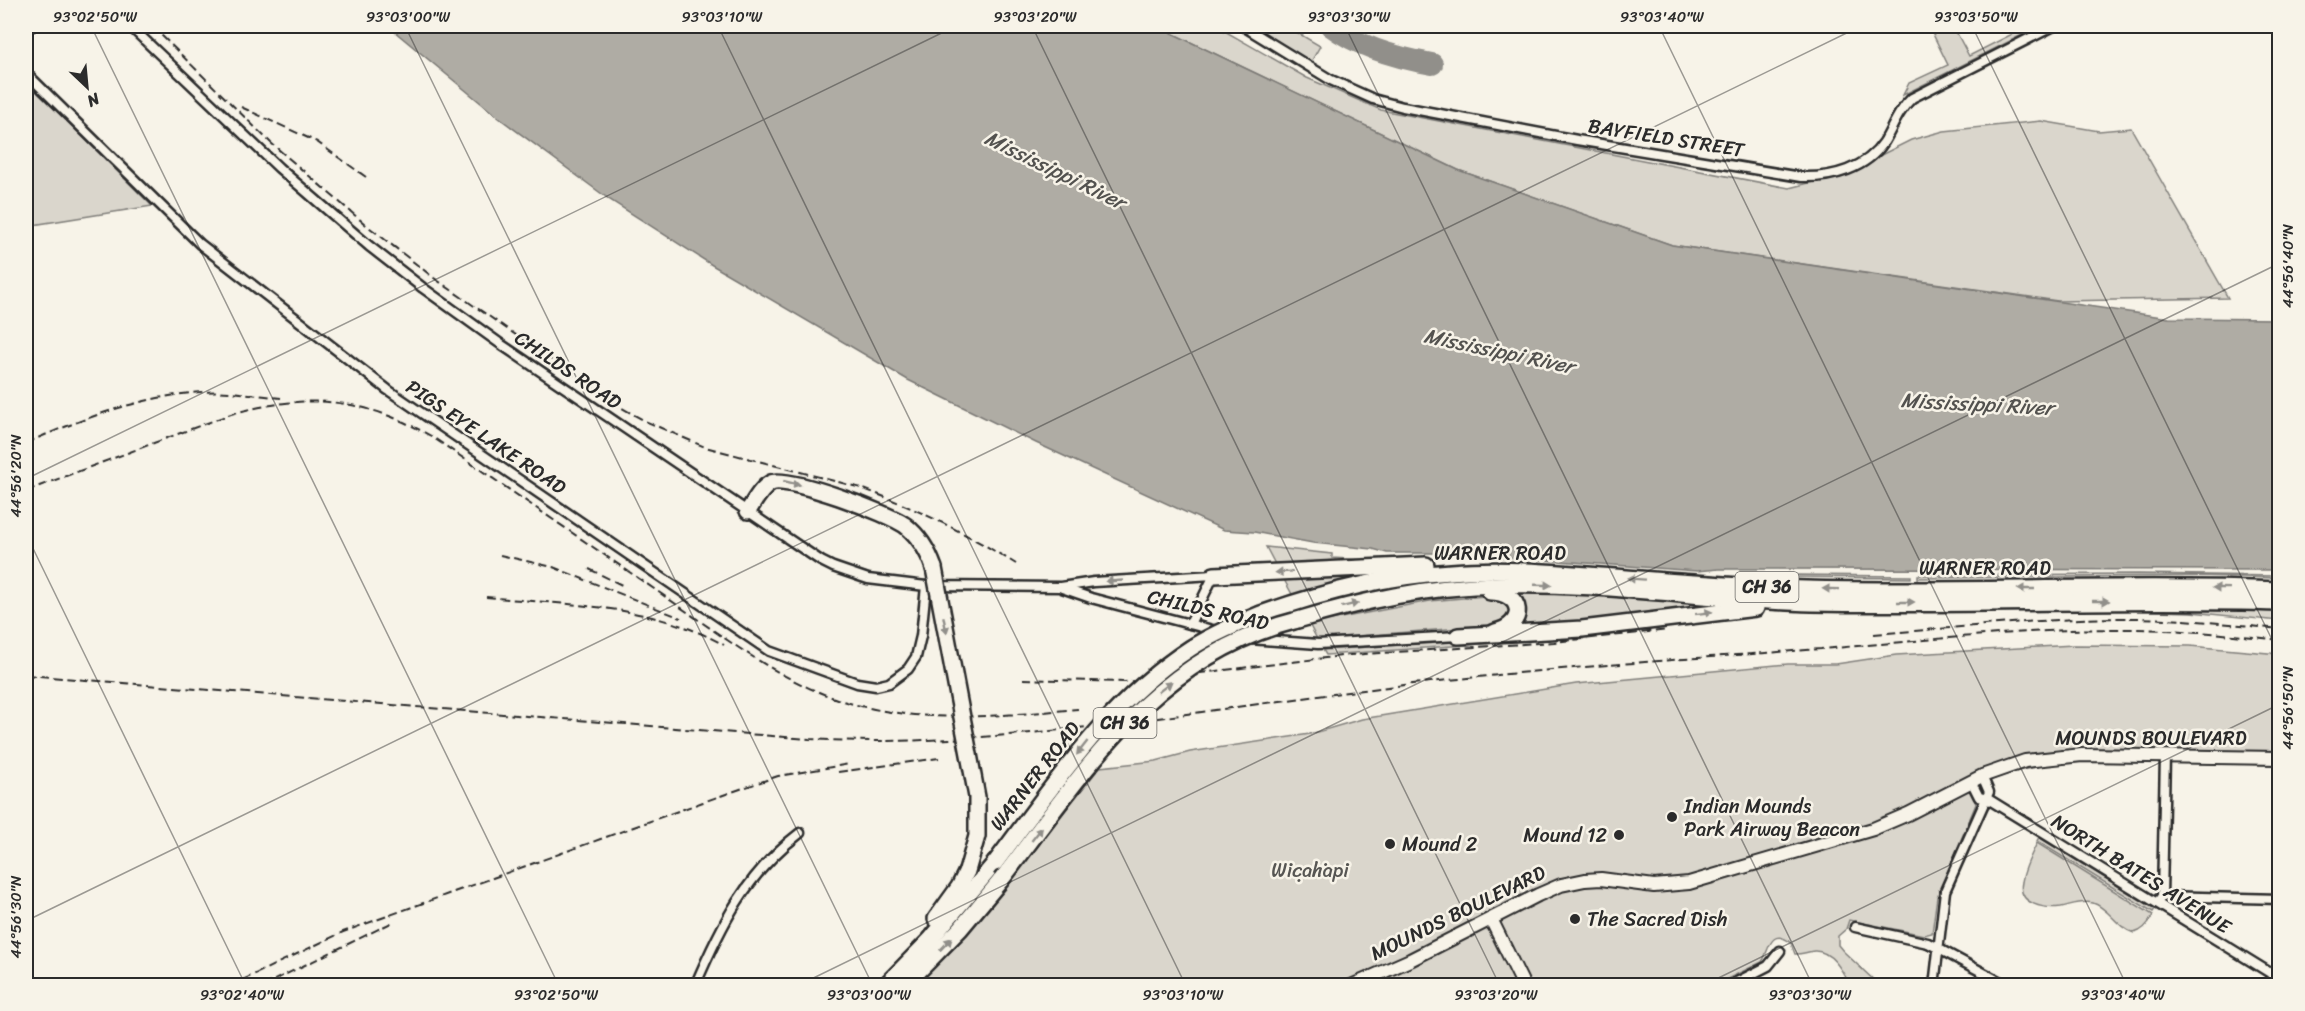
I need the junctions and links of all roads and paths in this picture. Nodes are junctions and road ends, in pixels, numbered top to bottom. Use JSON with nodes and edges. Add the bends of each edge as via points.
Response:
{"nodes":[{"id":1,"x":130,"y":26,"type":"edge"},
{"id":2,"x":1243,"y":26,"type":"edge"},
{"id":3,"x":2054,"y":26,"type":"edge"},
{"id":4,"x":26,"y":73,"type":"edge"},
{"id":5,"x":748,"y":511,"type":"junction"},
{"id":6,"x":1531,"y":571,"type":"junction"},
{"id":7,"x":1214,"y":575,"type":"junction"},
{"id":8,"x":926,"y":586,"type":"junction"},
{"id":9,"x":1061,"y":587,"type":"junction"},
{"id":10,"x":2280,"y":590,"type":"edge"},
{"id":11,"x":1421,"y":591,"type":"junction"},
{"id":12,"x":1824,"y":603,"type":"junction"},
{"id":13,"x":2280,"y":603,"type":"edge"},
{"id":14,"x":1190,"y":624,"type":"junction"},
{"id":15,"x":1458,"y":636,"type":"junction"},
{"id":16,"x":2165,"y":756,"type":"junction"},
{"id":17,"x":2280,"y":758,"type":"edge"},
{"id":18,"x":1976,"y":779,"type":"junction"},
{"id":19,"x":1986,"y":798,"type":"junction"},
{"id":20,"x":800,"y":833,"type":"dead end"},
{"id":21,"x":2280,"y":899,"type":"edge"},
{"id":22,"x":2160,"y":900,"type":"junction"},
{"id":23,"x":1491,"y":919,"type":"junction"},
{"id":24,"x":1855,"y":927,"type":"dead end"},
{"id":25,"x":1938,"y":948,"type":"junction"},
{"id":26,"x":1780,"y":951,"type":"dead end"},
{"id":27,"x":902,"y":970,"type":"junction"},
{"id":28,"x":2277,"y":978,"type":"edge"},
{"id":29,"x":695,"y":986,"type":"edge"},
{"id":30,"x":885,"y":986,"type":"edge"},
{"id":31,"x":904,"y":986,"type":"edge"},
{"id":32,"x":1351,"y":986,"type":"edge"},
{"id":33,"x":1524,"y":986,"type":"edge"},
{"id":34,"x":1729,"y":986,"type":"edge"},
{"id":35,"x":1934,"y":986,"type":"edge"},
{"id":36,"x":2008,"y":986,"type":"edge"},
{"id":37,"x":2263,"y":986,"type":"edge"}],
"edges":[{"from":1,"to":5,"type":"street","name":"CHILDS ROAD","via":[[279,168],[369,246],[495,340]]},
{"from":2,"to":3,"type":"street","name":"BAYFIELD STREET","via":[[1340,85],[1403,107],[1577,140],[1816,177],[1868,160],[1884,142],[1905,104],[1918,94]]},
{"from":4,"to":8,"type":"street","name":"PIGS EYE LAKE ROAD","via":[[200,244],[388,390],[769,651],[857,683],[889,683],[908,669],[916,657]]},
{"from":5,"to":8,"type":"street","name":"CHILDS ROAD","via":[[833,567],[879,581]]},
{"from":5,"to":27,"type":"highway","one_way":true,"bridge":true,"via":[[771,483],[794,482],[880,512],[905,525],[924,544],[934,568],[977,798],[977,836],[967,871]]},
{"from":6,"to":7,"type":"highway","one_way":true,"via":[[1421,565]]},
{"from":10,"to":6,"type":"highway","name":"WARNER ROAD","number":"CH 36","one_way":true,"via":[[1812,589]]},
{"from":6,"to":27,"type":"highway","name":"WARNER ROAD","number":"CH 36","one_way":true,"bridge":true,"via":[[1452,572],[1391,579],[1313,596],[1261,614],[1193,647],[1126,699],[1087,742],[995,863]]},
{"from":7,"to":9,"type":"street","name":"CHILDS ROAD","one_way":true},
{"from":7,"to":14,"type":"street"},
{"from":8,"to":9,"type":"street","name":"CHILDS ROAD"},
{"from":9,"to":14,"type":"street","name":"CHILDS ROAD"},
{"from":11,"to":12,"type":"highway","name":"WARNER ROAD","number":"CH 36","one_way":true,"via":[[1479,585],[1538,585]]},
{"from":11,"to":15,"type":"highway","via":[[1499,592],[1516,603],[1517,615],[1505,629]]},
{"from":31,"to":11,"type":"highway","name":"WARNER ROAD","number":"CH 36","one_way":true,"bridge":true,"via":[[1001,880],[1098,754],[1138,710],[1177,678],[1216,653],[1261,632],[1354,604]]},
{"from":12,"to":13,"type":"highway","name":"WARNER ROAD","number":"CH 36","one_way":true},
{"from":15,"to":12,"type":"highway","one_way":true,"via":[[1582,629],[1725,610]]},
{"from":14,"to":15,"type":"street","name":"CHILDS ROAD","via":[[1250,639],[1308,644]]},
{"from":16,"to":17,"type":"street","name":"MOUNDS BOULEVARD"},
{"from":16,"to":18,"type":"street","name":"MOUNDS BOULEVARD","via":[[2054,756],[2025,761]]},
{"from":16,"to":22,"type":"street"},
{"from":18,"to":19,"type":"street","via":[[1989,792]]},
{"from":18,"to":23,"type":"street","name":"MOUNDS BOULEVARD","via":[[1873,829],[1689,884],[1578,881],[1543,892]]},
{"from":19,"to":22,"type":"street","name":"NORTH BATES AVENUE"},
{"from":19,"to":25,"type":"street","via":[[1945,891]]},
{"from":20,"to":29,"type":"street","via":[[762,867],[740,895]]},
{"from":21,"to":22,"type":"street"},
{"from":22,"to":28,"type":"street","name":"NORTH BATES AVENUE"},
{"from":23,"to":32,"type":"street","name":"MOUNDS BOULEVARD"},
{"from":23,"to":33,"type":"street"},
{"from":24,"to":25,"type":"street"},
{"from":25,"to":35,"type":"street"},
{"from":25,"to":36,"type":"street"},
{"from":26,"to":34,"type":"street","via":[[1768,966]]},
{"from":27,"to":30,"type":"highway","name":"WARNER ROAD","number":"CH 36"},
{"from":28,"to":37,"type":"street"}]}
